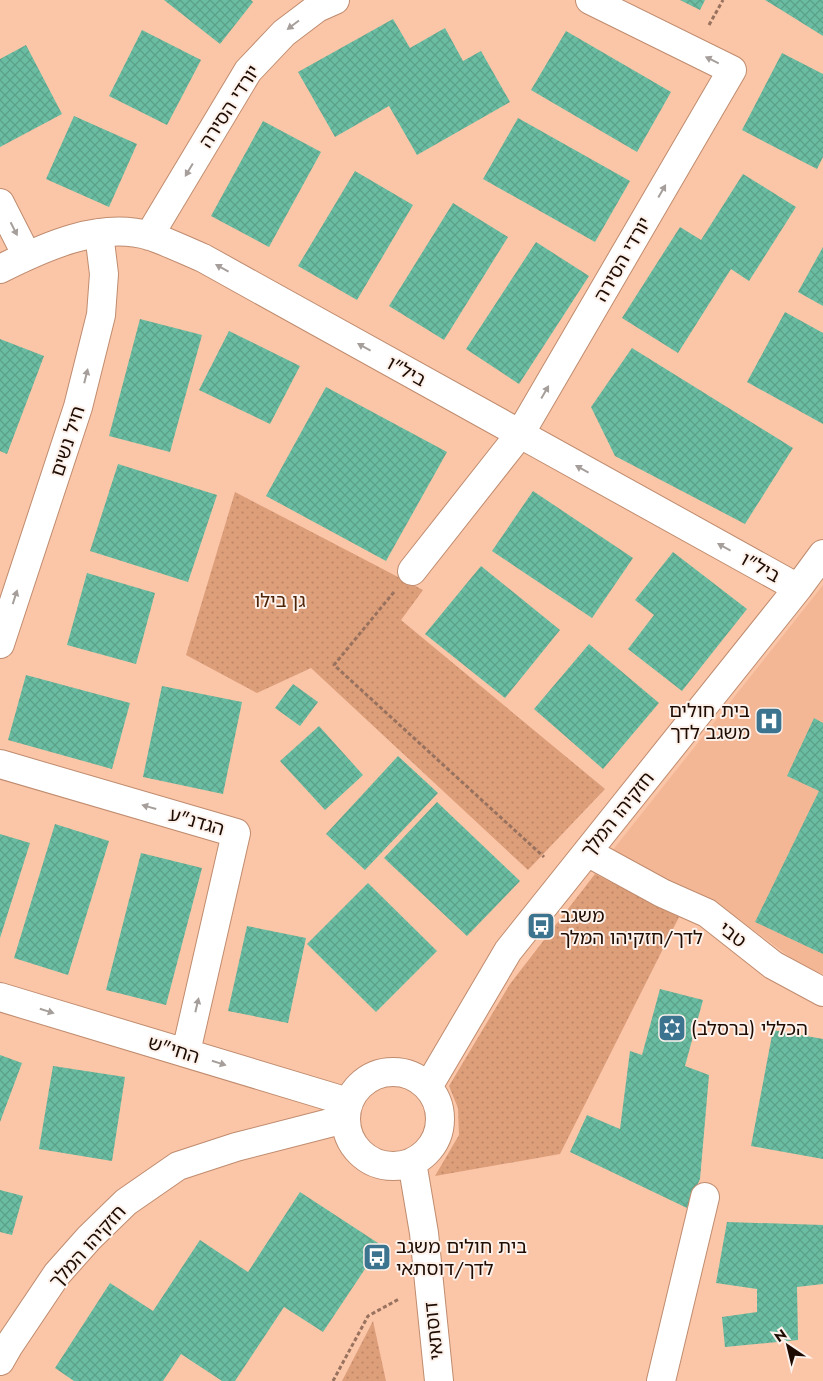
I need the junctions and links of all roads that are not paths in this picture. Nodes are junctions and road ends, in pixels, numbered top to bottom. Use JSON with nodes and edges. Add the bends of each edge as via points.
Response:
{"nodes":[{"id":1,"x":335,"y":0,"type":"edge"},
{"id":2,"x":590,"y":0,"type":"edge"},
{"id":3,"x":0,"y":203,"type":"edge"},
{"id":4,"x":99,"y":233,"type":"junction"},
{"id":5,"x":149,"y":236,"type":"junction"},
{"id":6,"x":27,"y":256,"type":"junction"},
{"id":7,"x":0,"y":269,"type":"edge"},
{"id":8,"x":520,"y":434,"type":"junction"},
{"id":9,"x":823,"y":554,"type":"edge"},
{"id":10,"x":412,"y":571,"type":"road end"},
{"id":11,"x":798,"y":588,"type":"junction"},
{"id":12,"x":0,"y":644,"type":"edge"},
{"id":13,"x":0,"y":764,"type":"edge"},
{"id":14,"x":587,"y":852,"type":"junction"},
{"id":15,"x":823,"y":992,"type":"edge"},
{"id":16,"x":0,"y":997,"type":"edge"},
{"id":17,"x":186,"y":1052,"type":"junction"},
{"id":18,"x":428,"y":1087,"type":"junction"},
{"id":19,"x":303,"y":1089,"type":"junction"},
{"id":20,"x":347,"y":1110,"type":"junction"},
{"id":21,"x":299,"y":1130,"type":"junction"},
{"id":22,"x":412,"y":1162,"type":"junction"},
{"id":23,"x":705,"y":1197,"type":"dead end"},
{"id":24,"x":0,"y":1361,"type":"edge"},
{"id":25,"x":438,"y":1381,"type":"edge"},
{"id":26,"x":661,"y":1381,"type":"edge"}],
"edges":[{"from":1,"to":5,"type":"street","name":"יורדי הסירה","one_way":true,"via":[[317,8],[284,32],[248,71]]},
{"from":8,"to":2,"type":"street","name":"יורדי הסירה","one_way":true,"via":[[732,70]]},
{"from":3,"to":6,"type":"street","one_way":true},
{"from":4,"to":5,"type":"street","name":"ביל\"ו"},
{"from":4,"to":6,"type":"street","name":"ביל\"ו","via":[[68,240]]},
{"from":12,"to":4,"type":"street","name":"חיל נשים","one_way":true,"via":[[78,407],[101,315],[104,274]]},
{"from":8,"to":5,"type":"street","name":"ביל\"ו","one_way":true,"via":[[204,258]]},
{"from":6,"to":7,"type":"street","name":"ביל\"ו"},
{"from":8,"to":10,"type":"street","name":"יורדי הסירה"},
{"from":11,"to":8,"type":"street","name":"ביל\"ו","one_way":true},
{"from":9,"to":11,"type":"street","name":"חזקיהו המלך"},
{"from":11,"to":14,"type":"street","name":"חזקיהו המלך"},
{"from":17,"to":13,"type":"street","name":"הגדנ\"ע","one_way":true,"via":[[236,833]]},
{"from":14,"to":15,"type":"street","name":"טבי","via":[[662,893],[707,913],[773,965]]},
{"from":14,"to":18,"type":"street","name":"חזקיהו המלך","via":[[508,951]]},
{"from":16,"to":17,"type":"street","name":"החי\"ש","one_way":true},
{"from":17,"to":19,"type":"street","name":"החי\"ש","one_way":true},
{"from":18,"to":20,"type":"street","via":[[415,1076],[399,1072],[382,1073],[367,1079],[355,1090]]},
{"from":18,"to":22,"type":"street","via":[[437,1100],[441,1117],[436,1140],[426,1153]]},
{"from":19,"to":20,"type":"street","name":"החי\"ש"},
{"from":19,"to":21,"type":"street","via":[[308,1096],[310,1112],[308,1122]]},
{"from":20,"to":21,"type":"street","name":"חזקיהו המלך"},
{"from":20,"to":22,"type":"street","via":[[348,1135],[365,1158],[380,1165]]},
{"from":21,"to":24,"type":"street","name":"חזקיהו המלך","via":[[178,1166],[126,1202],[57,1274]]},
{"from":22,"to":25,"type":"street","name":"דוסתאי","via":[[424,1233]]},
{"from":23,"to":26,"type":"street"}]}
